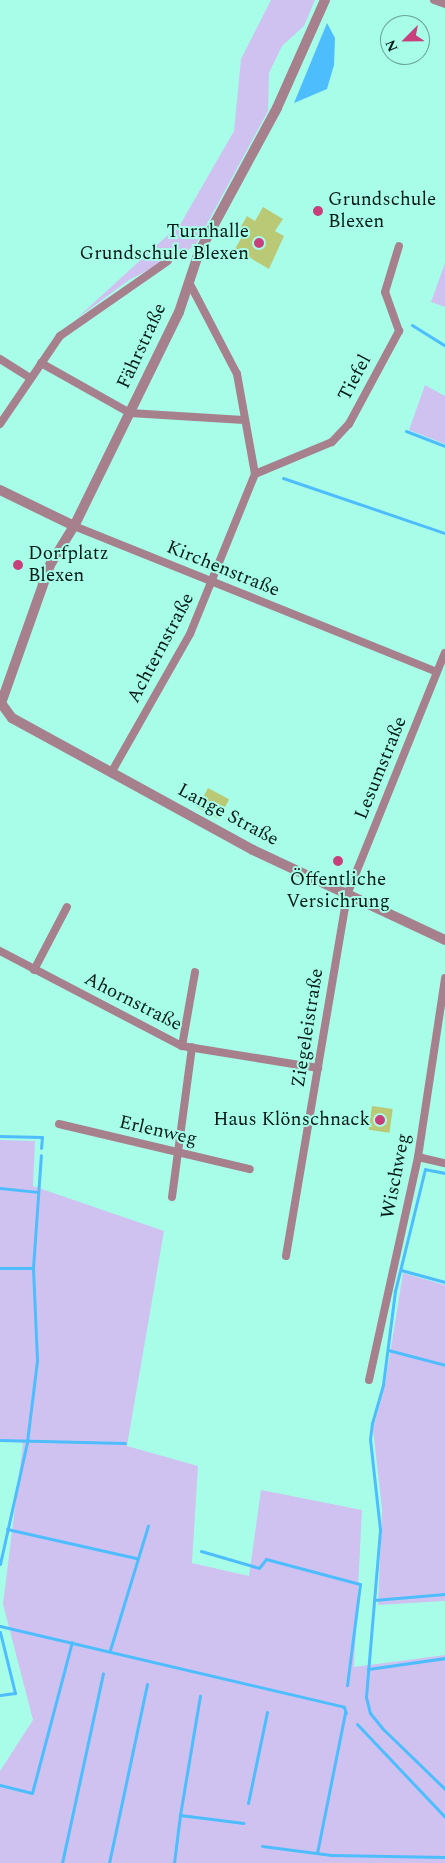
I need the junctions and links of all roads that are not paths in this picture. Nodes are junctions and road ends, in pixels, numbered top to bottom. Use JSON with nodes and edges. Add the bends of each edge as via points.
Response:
{"nodes":[{"id":1,"x":325,"y":0,"type":"edge"},
{"id":2,"x":434,"y":0,"type":"edge"},
{"id":3,"x":445,"y":4,"type":"edge"},
{"id":4,"x":399,"y":246,"type":"dead end"},
{"id":5,"x":168,"y":261,"type":"dead end"},
{"id":6,"x":189,"y":282,"type":"junction"},
{"id":7,"x":0,"y":359,"type":"edge"},
{"id":8,"x":41,"y":363,"type":"junction"},
{"id":9,"x":29,"y":377,"type":"junction"},
{"id":10,"x":130,"y":413,"type":"junction"},
{"id":11,"x":244,"y":420,"type":"junction"},
{"id":12,"x":0,"y":424,"type":"edge"},
{"id":13,"x":254,"y":474,"type":"junction"},
{"id":14,"x":0,"y":490,"type":"edge"},
{"id":15,"x":74,"y":526,"type":"junction"},
{"id":16,"x":213,"y":585,"type":"junction"},
{"id":17,"x":445,"y":653,"type":"edge"},
{"id":18,"x":437,"y":672,"type":"junction"},
{"id":19,"x":1,"y":710,"type":"edge"},
{"id":20,"x":111,"y":773,"type":"junction"},
{"id":21,"x":347,"y":895,"type":"junction"},
{"id":22,"x":67,"y":908,"type":"dead end"},
{"id":23,"x":445,"y":940,"type":"edge"},
{"id":24,"x":0,"y":951,"type":"edge"},
{"id":25,"x":34,"y":970,"type":"junction"},
{"id":26,"x":195,"y":972,"type":"dead end"},
{"id":27,"x":445,"y":978,"type":"edge"},
{"id":28,"x":182,"y":1046,"type":"junction"},
{"id":29,"x":192,"y":1047,"type":"junction"},
{"id":30,"x":318,"y":1068,"type":"junction"},
{"id":31,"x":59,"y":1124,"type":"dead end"},
{"id":32,"x":180,"y":1152,"type":"junction"},
{"id":33,"x":418,"y":1157,"type":"junction"},
{"id":34,"x":445,"y":1163,"type":"edge"},
{"id":35,"x":250,"y":1169,"type":"dead end"},
{"id":36,"x":172,"y":1197,"type":"dead end"},
{"id":37,"x":286,"y":1256,"type":"dead end"},
{"id":38,"x":369,"y":1380,"type":"dead end"}],
"edges":[{"from":1,"to":6,"type":"street","name":"Fährstraße","via":[[277,108],[199,252]]},
{"from":2,"to":3,"type":"street"},
{"from":4,"to":13,"type":"street","name":"Tiefel","via":[[385,292],[399,331],[349,424],[332,442]]},
{"from":5,"to":8,"type":"street","via":[[60,336]]},
{"from":6,"to":10,"type":"street","name":"Fährstraße"},
{"from":6,"to":11,"type":"street","via":[[237,374]]},
{"from":7,"to":9,"type":"street"},
{"from":8,"to":9,"type":"street"},
{"from":8,"to":10,"type":"street"},
{"from":9,"to":12,"type":"street"},
{"from":10,"to":11,"type":"street"},
{"from":10,"to":15,"type":"street","name":"Fährstraße"},
{"from":11,"to":13,"type":"street"},
{"from":13,"to":16,"type":"street","name":"Achternstraße"},
{"from":14,"to":15,"type":"street","name":"Kirchenstraße"},
{"from":15,"to":16,"type":"street","name":"Kirchenstraße"},
{"from":15,"to":19,"type":"street","name":"Fährstraße","via":[[42,586],[3,694]]},
{"from":16,"to":18,"type":"street","name":"Kirchenstraße"},
{"from":16,"to":20,"type":"street","name":"Achternstraße","via":[[190,634]]},
{"from":17,"to":18,"type":"street","name":"Lesumstraße"},
{"from":18,"to":21,"type":"street","name":"Lesumstraße"},
{"from":19,"to":20,"type":"street","name":"Lange Straße"},
{"from":20,"to":21,"type":"street","name":"Lange Straße","via":[[253,850]]},
{"from":21,"to":23,"type":"street","name":"Lange Straße"},
{"from":21,"to":30,"type":"street","name":"Ziegeleistraße"},
{"from":22,"to":25,"type":"street"},
{"from":24,"to":25,"type":"street","name":"Ahornstraße"},
{"from":25,"to":28,"type":"street","name":"Ahornstraße"},
{"from":26,"to":28,"type":"street"},
{"from":27,"to":33,"type":"street","name":"Wischweg"},
{"from":28,"to":29,"type":"street","name":"Ahornstraße"},
{"from":29,"to":30,"type":"street","name":"Ahornstraße"},
{"from":29,"to":32,"type":"street"},
{"from":30,"to":37,"type":"street","name":"Ziegeleistraße"},
{"from":31,"to":32,"type":"street","name":"Erlenweg"},
{"from":32,"to":35,"type":"street","name":"Erlenweg"},
{"from":32,"to":36,"type":"street"},
{"from":33,"to":34,"type":"street"},
{"from":33,"to":38,"type":"street","name":"Wischweg"}]}
